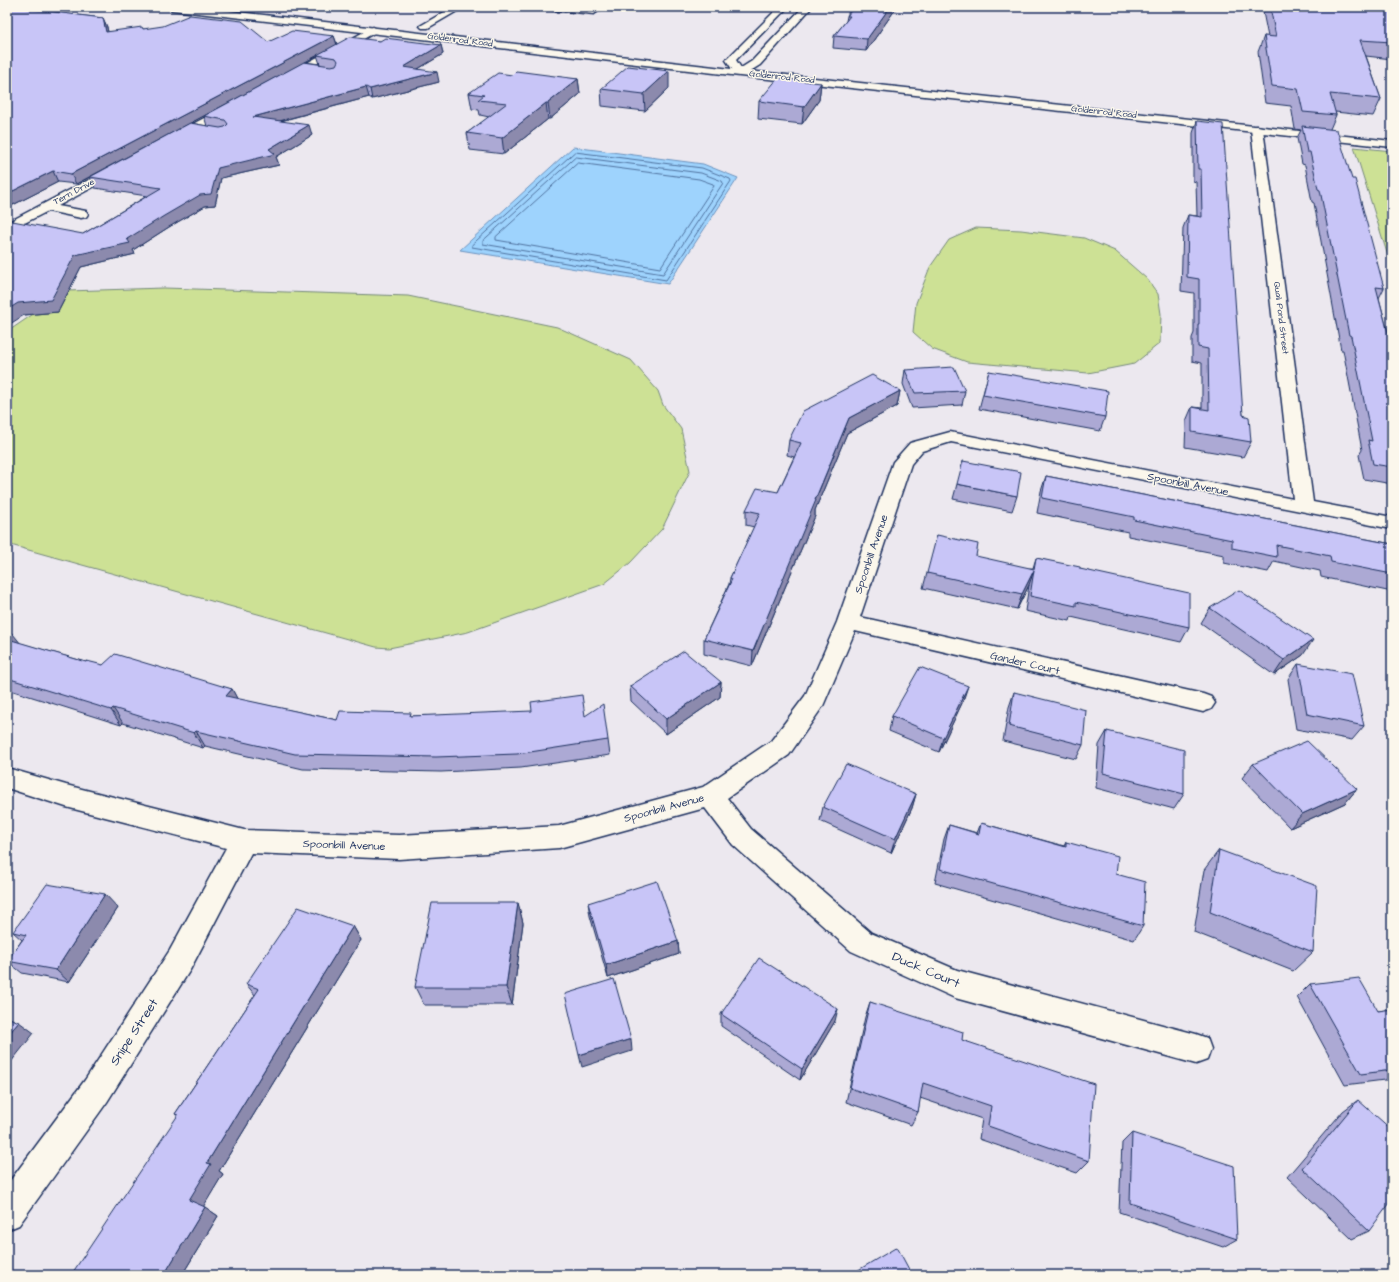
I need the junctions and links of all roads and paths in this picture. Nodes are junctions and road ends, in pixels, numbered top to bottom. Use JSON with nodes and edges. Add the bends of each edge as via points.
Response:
{"nodes":[{"id":1,"x":172,"y":7,"type":"edge"},
{"id":2,"x":248,"y":7,"type":"edge"},
{"id":3,"x":460,"y":7,"type":"edge"},
{"id":4,"x":553,"y":7,"type":"edge"},
{"id":5,"x":600,"y":7,"type":"edge"},
{"id":6,"x":784,"y":7,"type":"edge"},
{"id":7,"x":808,"y":7,"type":"edge"},
{"id":8,"x":412,"y":25,"type":"dead end"},
{"id":9,"x":375,"y":26,"type":"junction"},
{"id":10,"x":425,"y":26,"type":"junction"},
{"id":11,"x":441,"y":28,"type":"dead end"},
{"id":12,"x":719,"y":59,"type":"dead end"},
{"id":13,"x":731,"y":60,"type":"junction"},
{"id":14,"x":756,"y":63,"type":"junction"},
{"id":15,"x":771,"y":64,"type":"dead end"},
{"id":16,"x":304,"y":67,"type":"junction"},
{"id":17,"x":319,"y":69,"type":"edge"},
{"id":18,"x":740,"y":73,"type":"junction"},
{"id":19,"x":278,"y":82,"type":"edge"},
{"id":20,"x":969,"y":97,"type":"junction"},
{"id":21,"x":238,"y":103,"type":"edge"},
{"id":22,"x":1209,"y":113,"type":"dead end"},
{"id":23,"x":1240,"y":117,"type":"dead end"},
{"id":24,"x":191,"y":128,"type":"junction"},
{"id":25,"x":1257,"y":129,"type":"junction"},
{"id":26,"x":211,"y":132,"type":"edge"},
{"id":27,"x":1392,"y":134,"type":"edge"},
{"id":28,"x":1392,"y":137,"type":"edge"},
{"id":29,"x":164,"y":143,"type":"edge"},
{"id":30,"x":1392,"y":144,"type":"edge"},
{"id":31,"x":129,"y":162,"type":"edge"},
{"id":32,"x":46,"y":207,"type":"junction"},
{"id":33,"x":81,"y":214,"type":"dead end"},
{"id":34,"x":7,"y":228,"type":"edge"},
{"id":35,"x":1304,"y":507,"type":"junction"},
{"id":36,"x":1392,"y":523,"type":"edge"},
{"id":37,"x":848,"y":622,"type":"junction"},
{"id":38,"x":1203,"y":703,"type":"dead end"},
{"id":39,"x":7,"y":778,"type":"edge"},
{"id":40,"x":710,"y":796,"type":"junction"},
{"id":41,"x":244,"y":841,"type":"junction"},
{"id":42,"x":1196,"y":1049,"type":"dead end"},
{"id":43,"x":7,"y":1213,"type":"edge"}],
"edges":[{"from":1,"to":9,"type":"street","name":"Goldenrod Road"},
{"from":2,"to":9,"type":"street","name":"Goldenrod Road"},
{"from":3,"to":10,"type":"street"},
{"from":4,"to":5,"type":"street","via":[[594,11]]},
{"from":6,"to":13,"type":"street"},
{"from":7,"to":14,"type":"street"},
{"from":8,"to":10,"type":"street","name":"Goldenrod Road"},
{"from":9,"to":16,"type":"street"},
{"from":9,"to":18,"type":"street","name":"Goldenrod Road"},
{"from":10,"to":11,"type":"street","name":"Goldenrod Road"},
{"from":12,"to":13,"type":"street","name":"Goldenrod Road"},
{"from":13,"to":14,"type":"street","name":"Goldenrod Road"},
{"from":13,"to":18,"type":"street"},
{"from":14,"to":15,"type":"street","name":"Goldenrod Road"},
{"from":14,"to":18,"type":"street"},
{"from":16,"to":17,"type":"street"},
{"from":16,"to":19,"type":"street"},
{"from":18,"to":20,"type":"street","name":"Goldenrod Road"},
{"from":20,"to":22,"type":"street","via":[[1010,97],[1189,117]]},
{"from":20,"to":25,"type":"street","name":"Goldenrod Road"},
{"from":21,"to":24,"type":"street"},
{"from":23,"to":27,"type":"street"},
{"from":24,"to":26,"type":"street"},
{"from":24,"to":29,"type":"street"},
{"from":25,"to":28,"type":"street","via":[[1287,125]]},
{"from":25,"to":30,"type":"street","name":"Goldenrod Road"},
{"from":25,"to":35,"type":"street","name":"Quail Pond Street"},
{"from":31,"to":32,"type":"street","name":"Tern Drive"},
{"from":32,"to":33,"type":"street"},
{"from":32,"to":34,"type":"street","name":"Tern Drive"},
{"from":35,"to":36,"type":"street","name":"Spoonbill Avenue"},
{"from":35,"to":37,"type":"street","name":"Spoonbill Avenue","via":[[950,437],[916,447],[902,462]]},
{"from":37,"to":38,"type":"street","name":"Gander Court"},
{"from":37,"to":40,"type":"street","name":"Spoonbill Avenue","via":[[815,700],[780,748]]},
{"from":39,"to":41,"type":"street","name":"Spoonbill Avenue","via":[[66,796]]},
{"from":40,"to":41,"type":"street","name":"Spoonbill Avenue","via":[[559,837],[399,846]]},
{"from":40,"to":42,"type":"street","name":"Duck Court","via":[[742,837],[861,942],[955,984]]},
{"from":41,"to":43,"type":"street","name":"Snipe Street","via":[[175,967],[96,1091]]}]}
